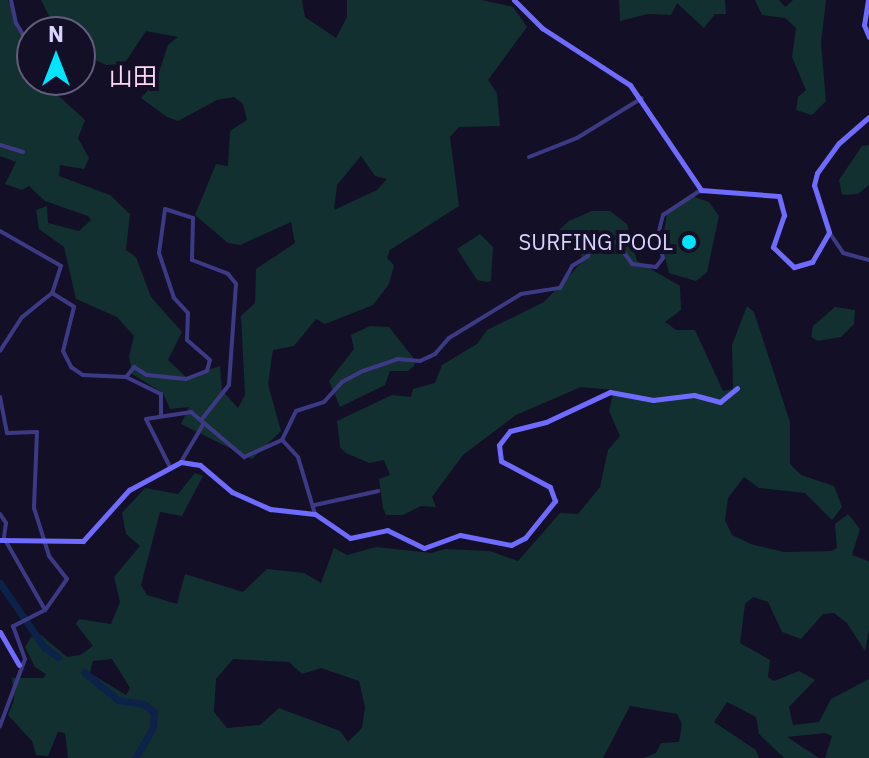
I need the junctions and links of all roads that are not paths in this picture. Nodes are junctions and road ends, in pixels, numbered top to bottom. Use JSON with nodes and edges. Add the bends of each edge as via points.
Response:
{"nodes":[{"id":1,"x":11,"y":0,"type":"edge"},
{"id":2,"x":514,"y":0,"type":"edge"},
{"id":3,"x":868,"y":0,"type":"edge"},
{"id":4,"x":16,"y":23,"type":"edge"},
{"id":5,"x":869,"y":37,"type":"edge"},
{"id":6,"x":642,"y":98,"type":"junction"},
{"id":7,"x":869,"y":117,"type":"edge"},
{"id":8,"x":0,"y":145,"type":"edge"},
{"id":9,"x":23,"y":152,"type":"dead end"},
{"id":10,"x":529,"y":157,"type":"dead end"},
{"id":11,"x":701,"y":190,"type":"junction"},
{"id":12,"x":0,"y":231,"type":"edge"},
{"id":13,"x":829,"y":232,"type":"junction"},
{"id":14,"x":869,"y":260,"type":"edge"},
{"id":15,"x":52,"y":293,"type":"junction"},
{"id":16,"x":0,"y":351,"type":"edge"},
{"id":17,"x":126,"y":377,"type":"junction"},
{"id":18,"x":737,"y":388,"type":"dead end"},
{"id":19,"x":0,"y":397,"type":"edge"},
{"id":20,"x":161,"y":416,"type":"junction"},
{"id":21,"x":203,"y":421,"type":"junction"},
{"id":22,"x":282,"y":440,"type":"junction"},
{"id":23,"x":181,"y":462,"type":"junction"},
{"id":24,"x":169,"y":465,"type":"junction"},
{"id":25,"x":378,"y":491,"type":"dead end"},
{"id":26,"x":315,"y":505,"type":"junction"},
{"id":27,"x":0,"y":514,"type":"edge"},
{"id":28,"x":315,"y":514,"type":"junction"},
{"id":29,"x":2,"y":539,"type":"edge"},
{"id":30,"x":45,"y":542,"type":"junction"},
{"id":31,"x":45,"y":610,"type":"junction"},
{"id":32,"x":0,"y":632,"type":"edge"},
{"id":33,"x":19,"y":665,"type":"junction"},
{"id":34,"x":0,"y":726,"type":"edge"}],
"edges":[{"from":1,"to":4,"type":"street"},
{"from":2,"to":6,"type":"street","via":[[542,28],[614,71]]},
{"from":3,"to":5,"type":"street","via":[[864,25]]},
{"from":6,"to":10,"type":"street","via":[[577,138]]},
{"from":6,"to":11,"type":"street"},
{"from":7,"to":13,"type":"street","via":[[839,143],[816,177]]},
{"from":8,"to":9,"type":"street"},
{"from":11,"to":13,"type":"street","via":[[779,196],[784,211],[773,247],[794,267],[812,262]]},
{"from":11,"to":22,"type":"street","via":[[663,215],[658,235],[663,258],[656,267],[629,262],[617,243],[593,236],[588,256],[572,266],[560,288],[521,294],[447,339],[425,359],[397,359],[355,374],[324,402],[296,411]]},
{"from":12,"to":15,"type":"street","via":[[60,262]]},
{"from":13,"to":14,"type":"street","via":[[843,253]]},
{"from":15,"to":16,"type":"street","via":[[22,317]]},
{"from":15,"to":17,"type":"street","via":[[74,307],[63,346],[71,367],[92,377]]},
{"from":17,"to":20,"type":"street","via":[[161,394]]},
{"from":17,"to":21,"type":"street","via":[[134,367],[147,375],[186,379],[207,371],[211,363],[187,340],[188,313],[174,298],[159,253],[165,209],[193,218],[192,260],[228,274],[236,284],[229,385]]},
{"from":18,"to":28,"type":"street","via":[[720,402],[694,395],[653,400],[610,392],[546,422],[510,431],[499,445],[503,464],[550,487],[555,498],[552,510],[511,545],[460,535],[424,548],[387,530],[350,538]]},
{"from":19,"to":30,"type":"street","via":[[7,433],[37,432],[34,508]]},
{"from":20,"to":21,"type":"street","via":[[191,412]]},
{"from":20,"to":24,"type":"street","via":[[146,419]]},
{"from":21,"to":22,"type":"street","via":[[244,457]]},
{"from":21,"to":23,"type":"street"},
{"from":22,"to":26,"type":"street","via":[[298,457]]},
{"from":23,"to":24,"type":"street"},
{"from":23,"to":28,"type":"street","via":[[200,465],[232,492],[270,509]]},
{"from":24,"to":30,"type":"street","via":[[126,493],[87,539]]},
{"from":25,"to":26,"type":"street"},
{"from":26,"to":28,"type":"street"},
{"from":27,"to":29,"type":"street","via":[[6,523]]},
{"from":29,"to":30,"type":"street"},
{"from":29,"to":31,"type":"street"},
{"from":30,"to":31,"type":"street","via":[[67,579]]},
{"from":31,"to":33,"type":"street","via":[[13,629],[25,655]]},
{"from":32,"to":33,"type":"street"},
{"from":33,"to":34,"type":"street"}]}
